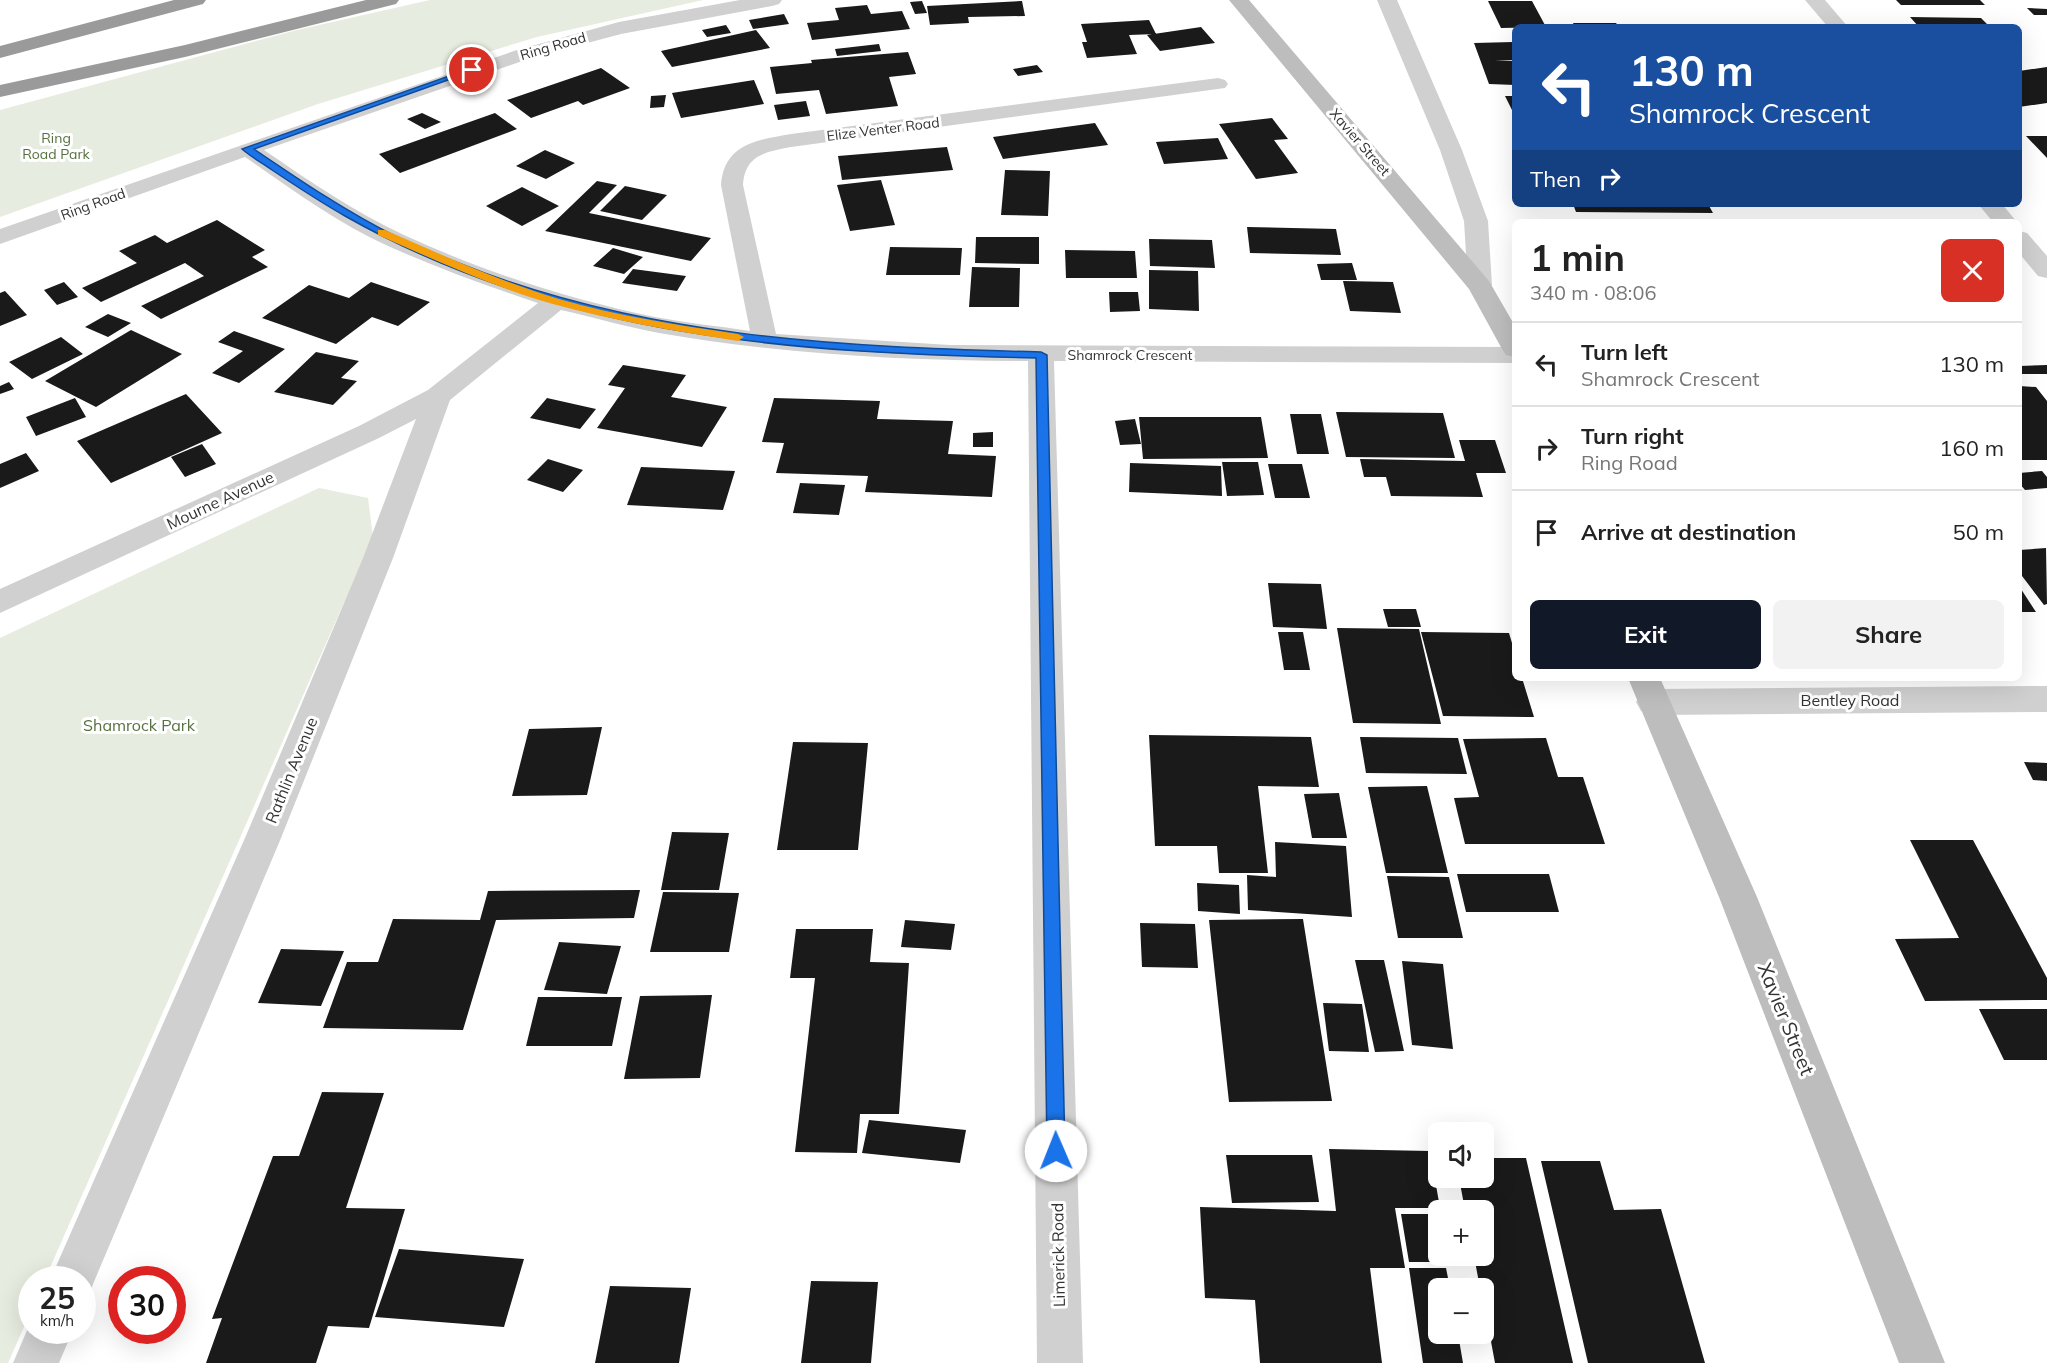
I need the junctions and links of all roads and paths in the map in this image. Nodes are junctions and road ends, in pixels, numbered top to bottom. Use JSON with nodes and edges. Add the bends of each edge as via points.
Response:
{"nodes":[{"id":1,"x":196,"y":0,"type":"edge"},
{"id":2,"x":389,"y":0,"type":"edge"},
{"id":3,"x":772,"y":0,"type":"edge"},
{"id":4,"x":1239,"y":0,"type":"edge"},
{"id":5,"x":1387,"y":0,"type":"edge"},
{"id":6,"x":1815,"y":0,"type":"edge"},
{"id":7,"x":224,"y":21,"type":"dead end"},
{"id":8,"x":1835,"y":24,"type":"edge"},
{"id":9,"x":0,"y":52,"type":"edge"},
{"id":10,"x":0,"y":82,"type":"edge"},
{"id":11,"x":1218,"y":84,"type":"dead end"},
{"id":12,"x":0,"y":91,"type":"edge"},
{"id":13,"x":247,"y":149,"type":"junction"},
{"id":14,"x":1992,"y":207,"type":"edge"},
{"id":15,"x":2002,"y":219,"type":"edge"},
{"id":16,"x":0,"y":237,"type":"edge"},
{"id":17,"x":2022,"y":242,"type":"edge"},
{"id":18,"x":2047,"y":271,"type":"edge"},
{"id":19,"x":1480,"y":286,"type":"junction"},
{"id":20,"x":556,"y":301,"type":"junction"},
{"id":21,"x":765,"y":341,"type":"junction"},
{"id":22,"x":1512,"y":344,"type":"edge"},
{"id":23,"x":1041,"y":355,"type":"junction"},
{"id":24,"x":1512,"y":355,"type":"edge"},
{"id":25,"x":438,"y":396,"type":"junction"},
{"id":26,"x":0,"y":602,"type":"edge"},
{"id":27,"x":1648,"y":690,"type":"edge"},
{"id":28,"x":2047,"y":699,"type":"edge"},
{"id":29,"x":78,"y":1266,"type":"edge"},
{"id":30,"x":44,"y":1344,"type":"edge"},
{"id":31,"x":36,"y":1363,"type":"edge"},
{"id":32,"x":1060,"y":1363,"type":"edge"},
{"id":33,"x":1922,"y":1363,"type":"edge"}],
"edges":[{"from":1,"to":9,"type":"highway"},
{"from":2,"to":12,"type":"highway","via":[[185,51]]},
{"from":3,"to":13,"type":"street","name":"Ring Road","via":[[554,45]]},
{"from":4,"to":19,"type":"main road","name":"Xavier Street"},
{"from":5,"to":19,"type":"street","name":"Xavier Street","via":[[1451,150],[1476,221]]},
{"from":6,"to":8,"type":"street"},
{"from":7,"to":10,"type":"highway"},
{"from":11,"to":21,"type":"street","name":"Elize Venter Road","via":[[771,144],[744,154],[731,175]]},
{"from":13,"to":16,"type":"street","name":"Ring Road"},
{"from":13,"to":20,"type":"street","name":"Shamrock Crescent","via":[[320,198],[395,240]]},
{"from":14,"to":15,"type":"street"},
{"from":17,"to":18,"type":"street"},
{"from":19,"to":22,"type":"main road","name":"Xavier Street"},
{"from":20,"to":21,"type":"street","name":"Shamrock Crescent","via":[[657,325]]},
{"from":20,"to":25,"type":"street"},
{"from":21,"to":23,"type":"street","name":"Shamrock Crescent"},
{"from":23,"to":24,"type":"street","name":"Shamrock Crescent"},
{"from":23,"to":32,"type":"street","name":"Limerick Road"},
{"from":25,"to":26,"type":"street","name":"Mourne Avenue","via":[[369,432]]},
{"from":25,"to":29,"type":"street","name":"Rathlin Avenue","via":[[382,548],[263,838]]},
{"from":27,"to":28,"type":"street","name":"Bentley Road"},
{"from":27,"to":33,"type":"main road","name":"Xavier Street","via":[[1738,897]]},
{"from":30,"to":31,"type":"street"}]}
